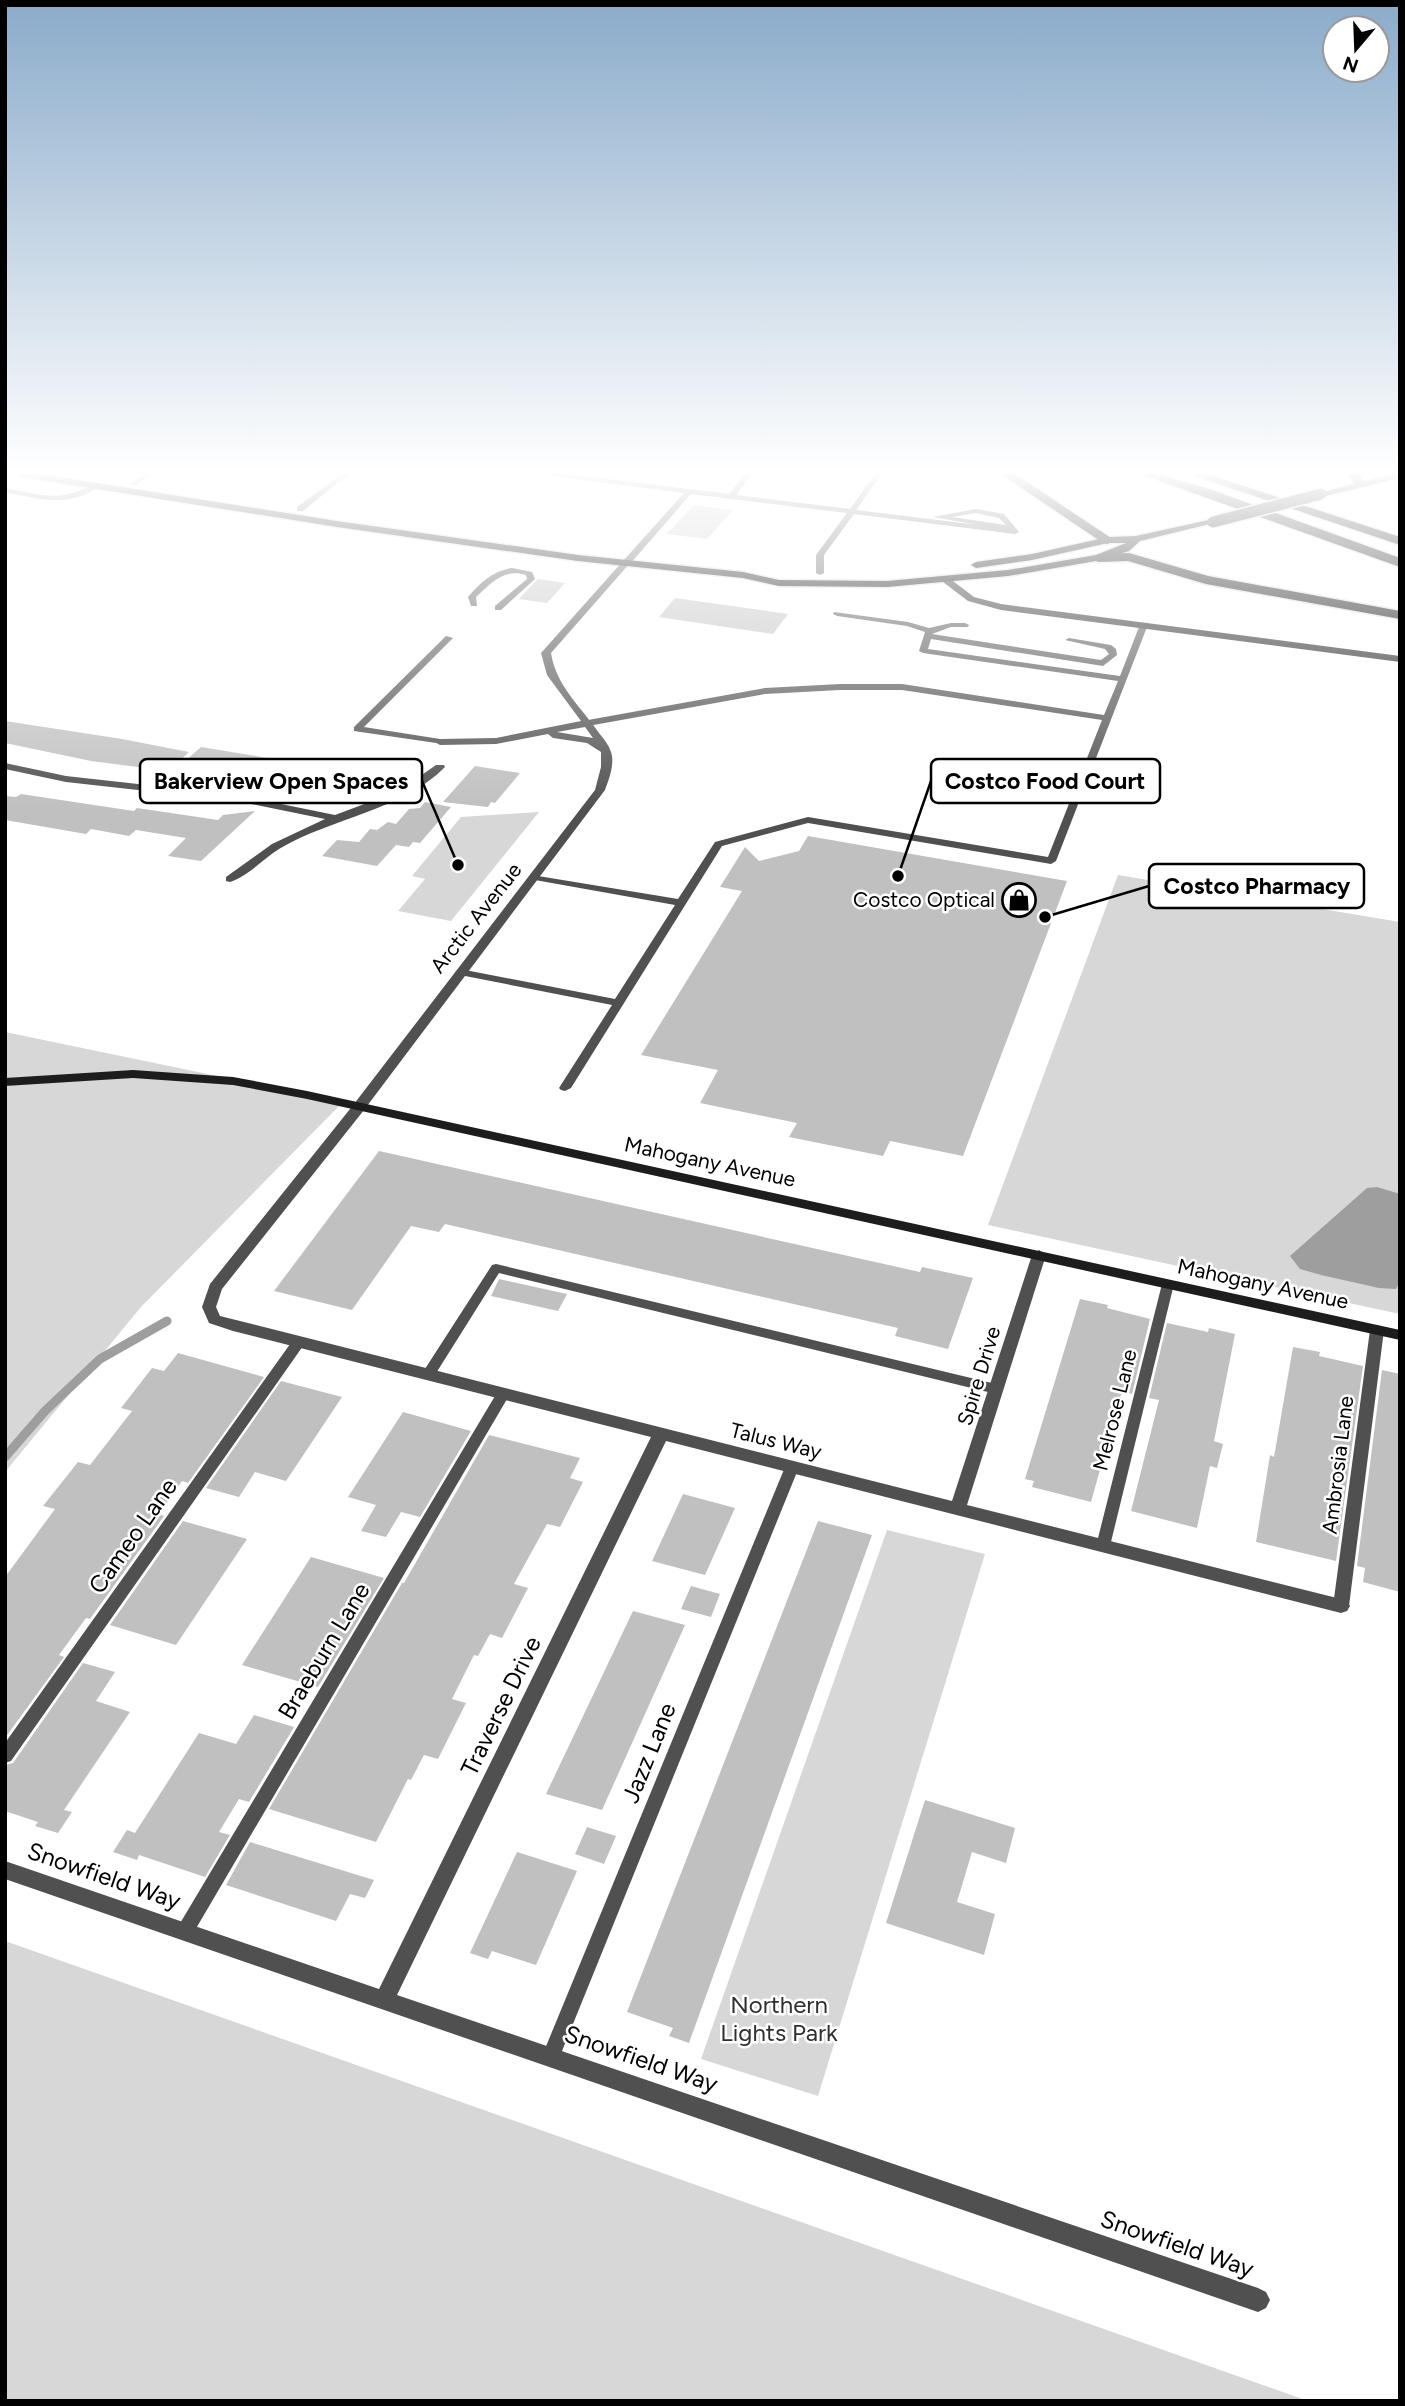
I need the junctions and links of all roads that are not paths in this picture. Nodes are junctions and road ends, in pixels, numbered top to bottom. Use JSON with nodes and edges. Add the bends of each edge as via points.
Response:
{"nodes":[{"id":1,"x":483,"y":586,"type":"edge"},
{"id":2,"x":523,"y":586,"type":"edge"},
{"id":3,"x":605,"y":586,"type":"edge"},
{"id":4,"x":954,"y":586,"type":"edge"},
{"id":5,"x":1241,"y":586,"type":"edge"},
{"id":6,"x":474,"y":604,"type":"dead end"},
{"id":7,"x":498,"y":608,"type":"dead end"},
{"id":8,"x":837,"y":614,"type":"dead end"},
{"id":9,"x":1400,"y":615,"type":"edge"},
{"id":10,"x":965,"y":625,"type":"dead end"},
{"id":11,"x":1143,"y":627,"type":"junction"},
{"id":12,"x":928,"y":633,"type":"junction"},
{"id":13,"x":449,"y":638,"type":"dead end"},
{"id":14,"x":1069,"y":640,"type":"dead end"},
{"id":15,"x":1400,"y":659,"type":"edge"},
{"id":16,"x":1104,"y":663,"type":"junction"},
{"id":17,"x":1098,"y":676,"type":"junction"},
{"id":18,"x":1123,"y":679,"type":"junction"},
{"id":19,"x":1108,"y":718,"type":"junction"},
{"id":20,"x":588,"y":723,"type":"junction"},
{"id":21,"x":527,"y":736,"type":"junction"},
{"id":22,"x":440,"y":742,"type":"joint"},
{"id":23,"x":606,"y":751,"type":"junction"},
{"id":24,"x":5,"y":766,"type":"edge"},
{"id":25,"x":440,"y":767,"type":"dead end"},
{"id":26,"x":335,"y":818,"type":"junction"},
{"id":27,"x":535,"y":877,"type":"junction"},
{"id":28,"x":230,"y":879,"type":"dead end"},
{"id":29,"x":682,"y":903,"type":"junction"},
{"id":30,"x":460,"y":972,"type":"junction"},
{"id":31,"x":618,"y":1003,"type":"junction"},
{"id":32,"x":5,"y":1082,"type":"edge"},
{"id":33,"x":565,"y":1088,"type":"dead end"},
{"id":34,"x":359,"y":1107,"type":"junction"},
{"id":35,"x":1039,"y":1255,"type":"junction"},
{"id":36,"x":1168,"y":1284,"type":"junction"},
{"id":37,"x":209,"y":1307,"type":"joint"},
{"id":38,"x":1377,"y":1330,"type":"junction"},
{"id":39,"x":1400,"y":1335,"type":"edge"},
{"id":40,"x":298,"y":1343,"type":"junction"},
{"id":41,"x":428,"y":1375,"type":"junction"},
{"id":42,"x":996,"y":1389,"type":"junction"},
{"id":43,"x":503,"y":1394,"type":"junction"},
{"id":44,"x":662,"y":1434,"type":"junction"},
{"id":45,"x":792,"y":1467,"type":"junction"},
{"id":46,"x":958,"y":1509,"type":"junction"},
{"id":47,"x":1103,"y":1546,"type":"junction"},
{"id":48,"x":1341,"y":1606,"type":"joint"},
{"id":49,"x":5,"y":1756,"type":"edge"},
{"id":50,"x":5,"y":1870,"type":"edge"},
{"id":51,"x":185,"y":1931,"type":"junction"},
{"id":52,"x":385,"y":1999,"type":"junction"},
{"id":53,"x":551,"y":2056,"type":"junction"},
{"id":54,"x":1258,"y":2300,"type":"dead end"}],
"edges":[{"from":1,"to":6,"type":"lane","via":[[472,597]]},
{"from":2,"to":7,"type":"lane"},
{"from":3,"to":20,"type":"street","via":[[546,653],[552,676]]},
{"from":4,"to":11,"type":"street","via":[[971,599],[1001,607]]},
{"from":5,"to":9,"type":"highway"},
{"from":8,"to":12,"type":"lane","via":[[908,624]]},
{"from":10,"to":12,"type":"lane"},
{"from":11,"to":15,"type":"street"},
{"from":11,"to":18,"type":"lane"},
{"from":12,"to":16,"type":"lane"},
{"from":12,"to":17,"type":"lane","via":[[923,651]]},
{"from":13,"to":22,"type":"lane","via":[[357,729]]},
{"from":14,"to":16,"type":"lane","via":[[1108,647],[1113,655]]},
{"from":16,"to":17,"type":"lane"},
{"from":17,"to":18,"type":"lane"},
{"from":18,"to":19,"type":"lane"},
{"from":19,"to":20,"type":"lane","via":[[902,687],[840,687],[765,691]]},
{"from":19,"to":29,"type":"lane","via":[[1051,861],[808,820],[718,844]]},
{"from":20,"to":21,"type":"street"},
{"from":20,"to":23,"type":"street"},
{"from":21,"to":22,"type":"street","via":[[479,744]]},
{"from":21,"to":23,"type":"street","via":[[572,736],[590,740]]},
{"from":23,"to":27,"type":"street","name":"Arctic Avenue","via":[[600,790]]},
{"from":24,"to":26,"type":"street","via":[[66,779],[237,798]]},
{"from":25,"to":26,"type":"street","via":[[403,793]]},
{"from":26,"to":28,"type":"street","via":[[276,846]]},
{"from":27,"to":29,"type":"lane"},
{"from":27,"to":30,"type":"street","name":"Arctic Avenue"},
{"from":29,"to":31,"type":"lane"},
{"from":30,"to":31,"type":"lane"},
{"from":30,"to":34,"type":"street","name":"Arctic Avenue"},
{"from":31,"to":33,"type":"lane"},
{"from":32,"to":34,"type":"street","name":"Mahogany Avenue","via":[[133,1074],[233,1081]]},
{"from":34,"to":35,"type":"street","name":"Mahogany Avenue"},
{"from":34,"to":37,"type":"street","name":"Arctic Avenue","via":[[215,1288]]},
{"from":35,"to":36,"type":"street","name":"Mahogany Avenue"},
{"from":35,"to":42,"type":"street","name":"Spire Drive"},
{"from":36,"to":38,"type":"street","name":"Mahogany Avenue"},
{"from":36,"to":47,"type":"lane","name":"Melrose Lane"},
{"from":37,"to":40,"type":"street","name":"Talus Way","via":[[214,1319]]},
{"from":38,"to":39,"type":"street","name":"Mahogany Avenue"},
{"from":38,"to":48,"type":"lane","name":"Ambrosia Lane"},
{"from":40,"to":41,"type":"street","name":"Talus Way"},
{"from":40,"to":49,"type":"lane","name":"Cameo Lane"},
{"from":41,"to":42,"type":"lane","via":[[496,1268]]},
{"from":41,"to":43,"type":"street","name":"Talus Way"},
{"from":42,"to":46,"type":"street","name":"Spire Drive"},
{"from":43,"to":44,"type":"street","name":"Talus Way"},
{"from":43,"to":51,"type":"lane","name":"Braeburn Lane"},
{"from":44,"to":45,"type":"street","name":"Talus Way"},
{"from":44,"to":52,"type":"street","name":"Traverse Drive"},
{"from":45,"to":46,"type":"street","name":"Talus Way"},
{"from":45,"to":53,"type":"lane","name":"Jazz Lane"},
{"from":46,"to":47,"type":"street","name":"Talus Way"},
{"from":47,"to":48,"type":"street","name":"Talus Way"},
{"from":50,"to":51,"type":"street","name":"Snowfield Way"},
{"from":51,"to":52,"type":"street","name":"Snowfield Way"},
{"from":52,"to":53,"type":"street","name":"Snowfield Way"},
{"from":53,"to":54,"type":"street","name":"Snowfield Way"}]}
